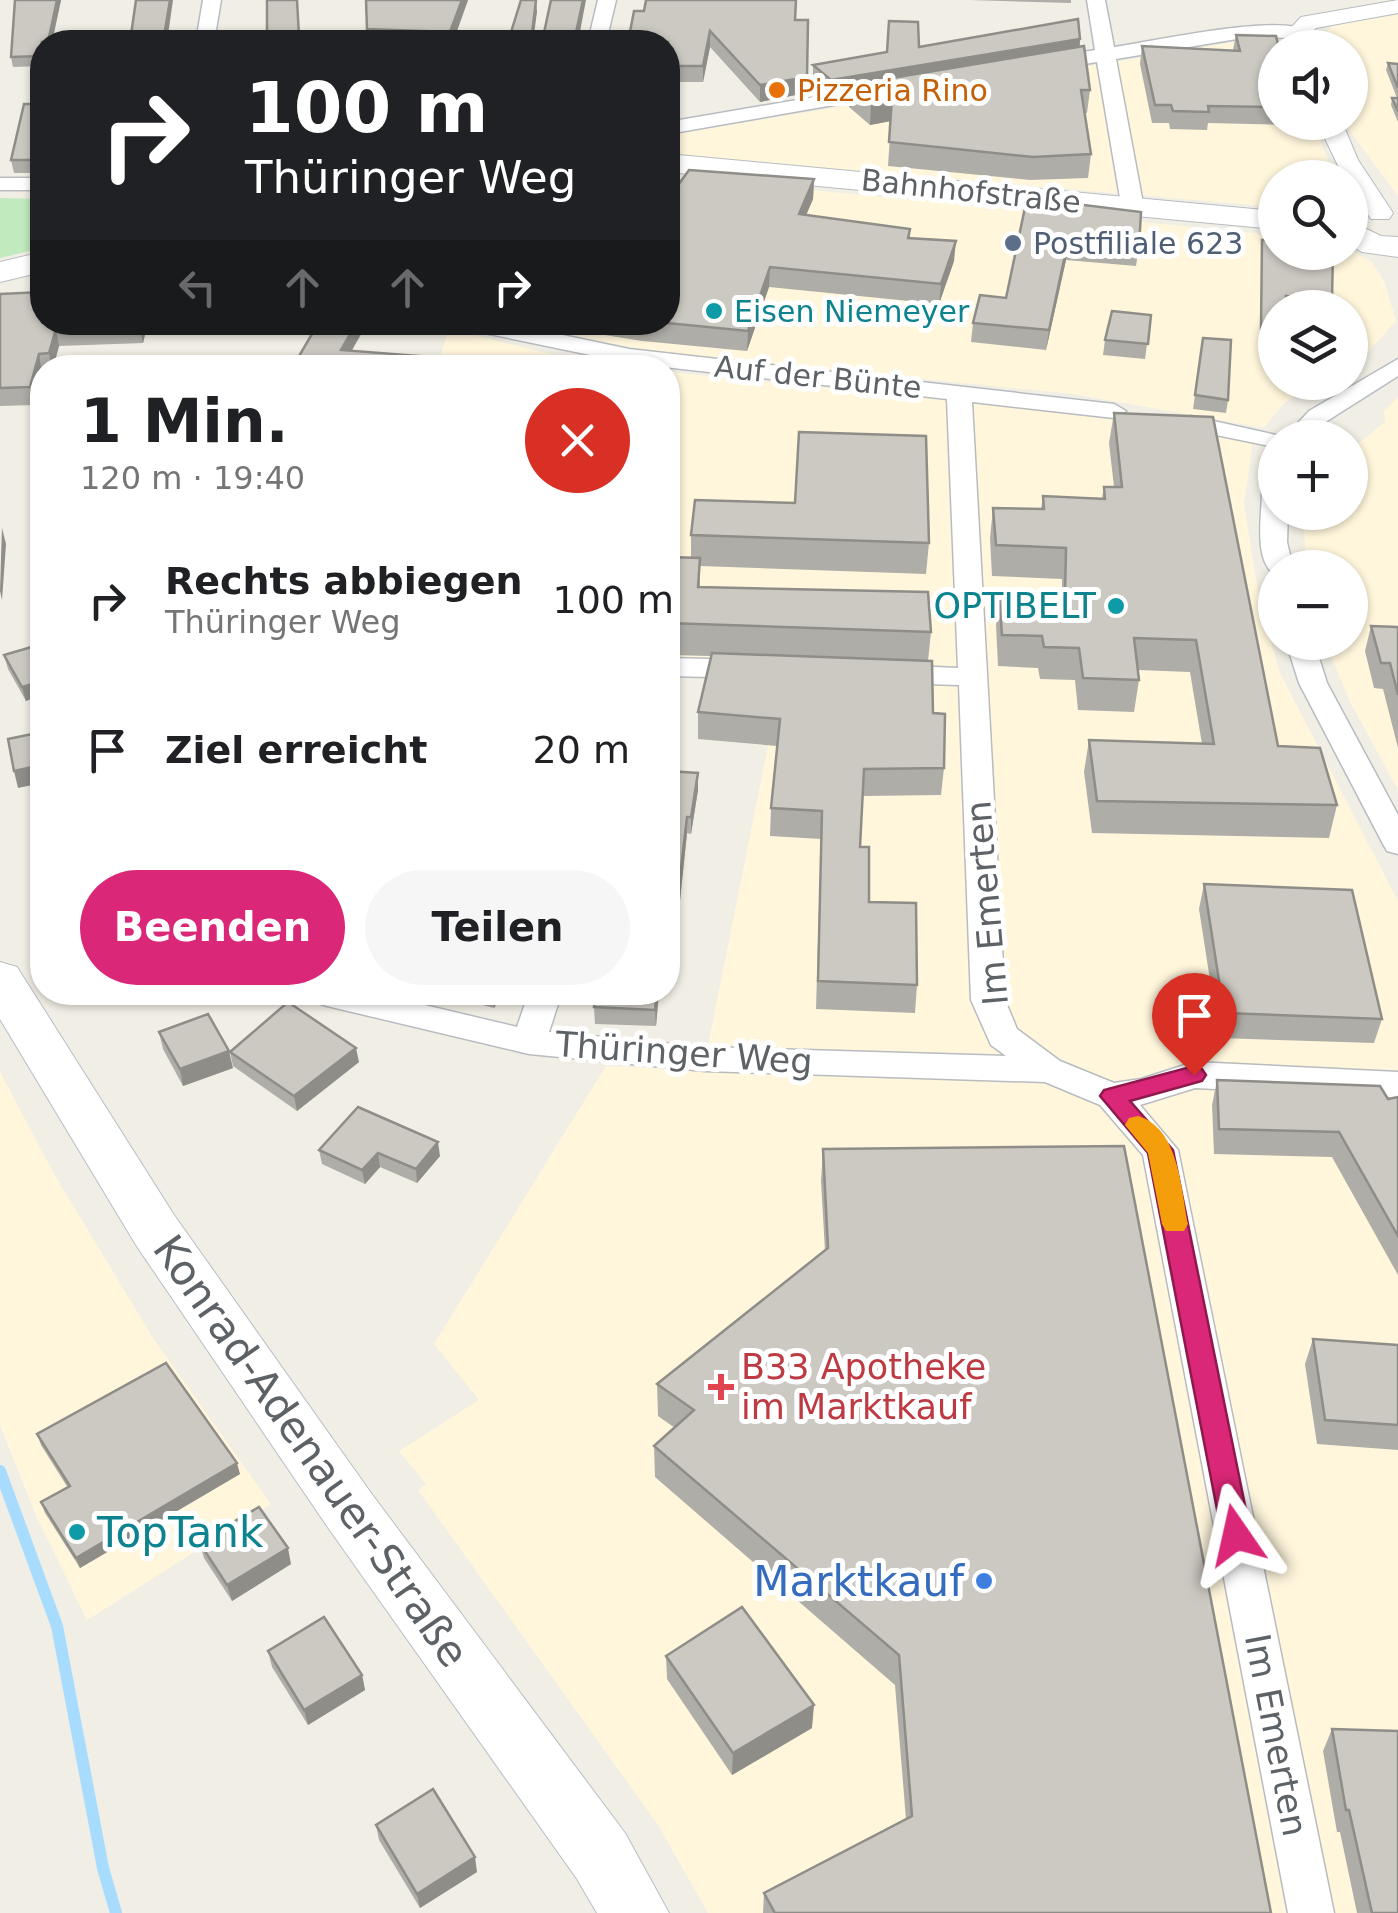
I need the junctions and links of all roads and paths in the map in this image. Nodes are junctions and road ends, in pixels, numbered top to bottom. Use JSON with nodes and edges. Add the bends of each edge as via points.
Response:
{"nodes":[{"id":1,"x":212,"y":0,"type":"edge"},
{"id":2,"x":607,"y":0,"type":"edge"},
{"id":3,"x":1096,"y":0,"type":"edge"},
{"id":4,"x":1398,"y":6,"type":"edge"},
{"id":5,"x":207,"y":30,"type":"edge"},
{"id":6,"x":600,"y":30,"type":"edge"},
{"id":7,"x":1306,"y":30,"type":"edge"},
{"id":8,"x":1258,"y":33,"type":"edge"},
{"id":9,"x":1106,"y":54,"type":"junction"},
{"id":10,"x":1029,"y":67,"type":"edge"},
{"id":11,"x":914,"y":86,"type":"edge"},
{"id":12,"x":680,"y":126,"type":"edge"},
{"id":13,"x":1337,"y":140,"type":"edge"},
{"id":14,"x":680,"y":164,"type":"edge"},
{"id":15,"x":0,"y":184,"type":"edge"},
{"id":16,"x":30,"y":184,"type":"edge"},
{"id":17,"x":1129,"y":206,"type":"junction"},
{"id":18,"x":1258,"y":218,"type":"edge"},
{"id":19,"x":1387,"y":233,"type":"edge"},
{"id":20,"x":30,"y":265,"type":"edge"},
{"id":21,"x":0,"y":272,"type":"edge"},
{"id":22,"x":528,"y":335,"type":"edge"},
{"id":23,"x":625,"y":355,"type":"edge"},
{"id":24,"x":680,"y":362,"type":"edge"},
{"id":25,"x":1398,"y":366,"type":"edge"},
{"id":26,"x":959,"y":393,"type":"junction"},
{"id":27,"x":1114,"y":412,"type":"edge"},
{"id":28,"x":1314,"y":420,"type":"edge"},
{"id":29,"x":1191,"y":423,"type":"edge"},
{"id":30,"x":1258,"y":437,"type":"edge"},
{"id":31,"x":1306,"y":660,"type":"edge"},
{"id":32,"x":680,"y":667,"type":"edge"},
{"id":33,"x":783,"y":670,"type":"edge"},
{"id":34,"x":858,"y":673,"type":"edge"},
{"id":35,"x":971,"y":678,"type":"junction"},
{"id":36,"x":1398,"y":844,"type":"edge"},
{"id":37,"x":0,"y":980,"type":"edge"},
{"id":38,"x":373,"y":1005,"type":"edge"},
{"id":39,"x":542,"y":1005,"type":"edge"},
{"id":40,"x":529,"y":1042,"type":"junction"},
{"id":41,"x":1048,"y":1070,"type":"junction"},
{"id":42,"x":1398,"y":1085,"type":"edge"},
{"id":43,"x":1112,"y":1096,"type":"junction"},
{"id":44,"x":634,"y":1913,"type":"edge"},
{"id":45,"x":1311,"y":1913,"type":"edge"}],
"edges":[{"from":1,"to":5,"type":"street"},
{"from":2,"to":6,"type":"street"},
{"from":3,"to":9,"type":"street"},
{"from":4,"to":7,"type":"street","via":[[1309,22]]},
{"from":8,"to":9,"type":"street"},
{"from":9,"to":10,"type":"street"},
{"from":9,"to":17,"type":"street"},
{"from":11,"to":12,"type":"street"},
{"from":13,"to":19,"type":"street"},
{"from":14,"to":17,"type":"main road","name":"Bahnhofstraße"},
{"from":15,"to":16,"type":"street"},
{"from":17,"to":18,"type":"main road","name":"Bahnhofstraße"},
{"from":20,"to":21,"type":"main road"},
{"from":22,"to":23,"type":"street","name":"Auf der Bünte"},
{"from":24,"to":26,"type":"street","name":"Auf der Bünte"},
{"from":25,"to":28,"type":"street"},
{"from":26,"to":27,"type":"street","name":"Auf der Bünte"},
{"from":26,"to":35,"type":"street","name":"Im Emerten"},
{"from":29,"to":30,"type":"street"},
{"from":31,"to":36,"type":"street"},
{"from":32,"to":33,"type":"street"},
{"from":34,"to":35,"type":"street"},
{"from":35,"to":41,"type":"street","name":"Im Emerten","via":[[988,1000],[1003,1036]]},
{"from":37,"to":44,"type":"main road","name":"Konrad-Adenauer-Straße","via":[[155,1230],[601,1856]]},
{"from":38,"to":40,"type":"street","name":"Thüringer Weg"},
{"from":39,"to":40,"type":"street"},
{"from":40,"to":41,"type":"street","name":"Thüringer Weg","via":[[705,1059]]},
{"from":41,"to":43,"type":"street","name":"Im Emerten"},
{"from":42,"to":43,"type":"street","via":[[1194,1075]]},
{"from":43,"to":45,"type":"street","name":"Im Emerten","via":[[1160,1150]]}]}
